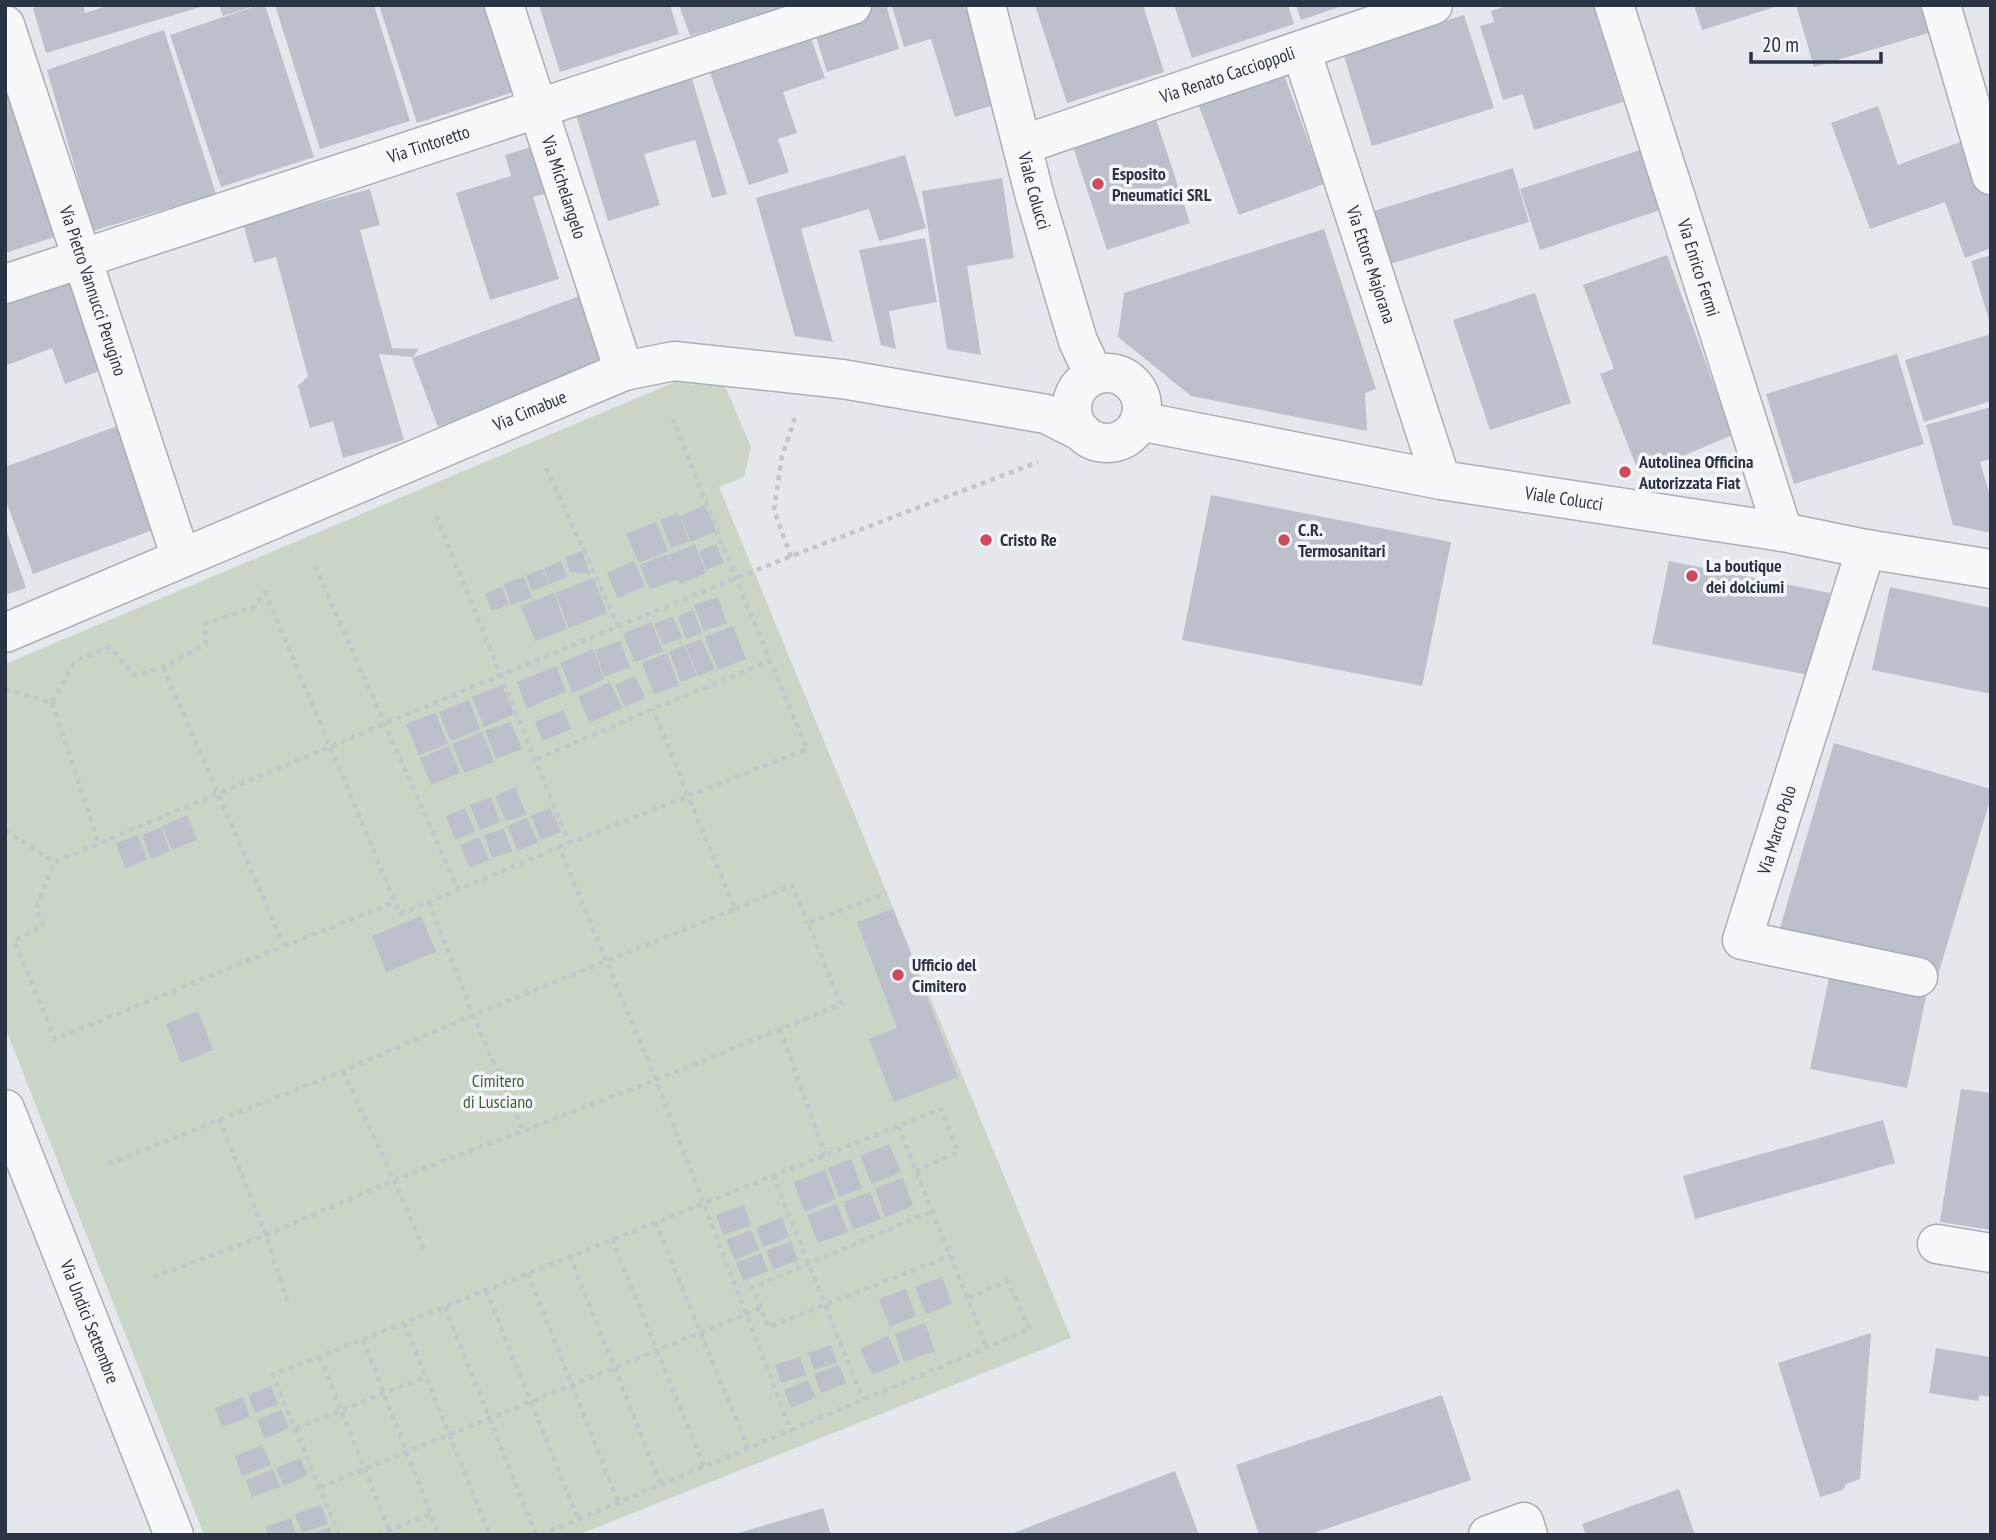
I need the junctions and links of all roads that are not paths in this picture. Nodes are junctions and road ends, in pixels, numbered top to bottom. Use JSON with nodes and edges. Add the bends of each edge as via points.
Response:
{"nodes":[{"id":1,"x":504,"y":5,"type":"edge"},
{"id":2,"x":852,"y":5,"type":"edge"},
{"id":3,"x":986,"y":5,"type":"edge"},
{"id":4,"x":1433,"y":5,"type":"edge"},
{"id":5,"x":1614,"y":5,"type":"edge"},
{"id":6,"x":1941,"y":5,"type":"edge"},
{"id":7,"x":5,"y":25,"type":"edge"},
{"id":8,"x":1301,"y":50,"type":"junction"},
{"id":9,"x":538,"y":109,"type":"junction"},
{"id":10,"x":1022,"y":145,"type":"junction"},
{"id":11,"x":1991,"y":175,"type":"edge"},
{"id":12,"x":82,"y":258,"type":"junction"},
{"id":13,"x":5,"y":284,"type":"edge"},
{"id":14,"x":624,"y":371,"type":"junction"},
{"id":15,"x":1094,"y":375,"type":"junction"},
{"id":16,"x":1139,"y":421,"type":"junction"},
{"id":17,"x":1082,"y":432,"type":"junction"},
{"id":18,"x":1441,"y":480,"type":"junction"},
{"id":19,"x":1783,"y":532,"type":"junction"},
{"id":20,"x":1866,"y":549,"type":"junction"},
{"id":21,"x":181,"y":558,"type":"junction"},
{"id":22,"x":1991,"y":569,"type":"edge"},
{"id":23,"x":5,"y":633,"type":"edge"},
{"id":24,"x":1918,"y":977,"type":"dead end"},
{"id":25,"x":5,"y":1109,"type":"edge"},
{"id":26,"x":1937,"y":1244,"type":"dead end"},
{"id":27,"x":1991,"y":1253,"type":"edge"},
{"id":28,"x":174,"y":1535,"type":"edge"},
{"id":29,"x":1488,"y":1535,"type":"edge"},
{"id":30,"x":1528,"y":1535,"type":"edge"}],
"edges":[{"from":1,"to":9,"type":"street","name":"Via Michelangelo"},
{"from":2,"to":9,"type":"street","name":"Via Tintoretto"},
{"from":3,"to":10,"type":"street","name":"Viale Colucci"},
{"from":4,"to":8,"type":"street","name":"Via Renato Caccioppoli"},
{"from":5,"to":19,"type":"street","name":"Via Enrico Fermi"},
{"from":6,"to":11,"type":"street"},
{"from":7,"to":12,"type":"street","name":"Via Pietro Vannucci Perugino"},
{"from":8,"to":10,"type":"street","name":"Via Renato Caccioppoli"},
{"from":8,"to":18,"type":"street","name":"Via Ettore Majorana"},
{"from":9,"to":12,"type":"street","name":"Via Tintoretto"},
{"from":9,"to":14,"type":"street","name":"Via Michelangelo"},
{"from":10,"to":15,"type":"street","name":"Viale Colucci","via":[[1078,341]]},
{"from":12,"to":13,"type":"street","name":"Via Tintoretto"},
{"from":12,"to":21,"type":"street","name":"Via Pietro Vannucci Perugino"},
{"from":14,"to":17,"type":"street","name":"Via Cimabue","via":[[674,361],[842,379],[1046,414]]},
{"from":14,"to":21,"type":"street","name":"Via Cimabue"},
{"from":15,"to":16,"type":"street","via":[[1117,374],[1127,379],[1141,398]]},
{"from":15,"to":17,"type":"street","via":[[1077,389],[1073,400],[1075,422]]},
{"from":16,"to":17,"type":"street","via":[[1124,438],[1113,442],[1098,441]]},
{"from":16,"to":18,"type":"street","name":"Viale Colucci"},
{"from":18,"to":19,"type":"street","name":"Viale Colucci"},
{"from":19,"to":20,"type":"street","name":"Viale Colucci"},
{"from":20,"to":22,"type":"street","name":"Viale Colucci"},
{"from":20,"to":24,"type":"street","name":"Via Marco Polo","via":[[1742,940]]},
{"from":21,"to":23,"type":"street","name":"Via Cimabue"},
{"from":25,"to":28,"type":"street","name":"Via Undici Settembre"},
{"from":26,"to":27,"type":"street"},
{"from":29,"to":30,"type":"street","via":[[1524,1522]]}]}
